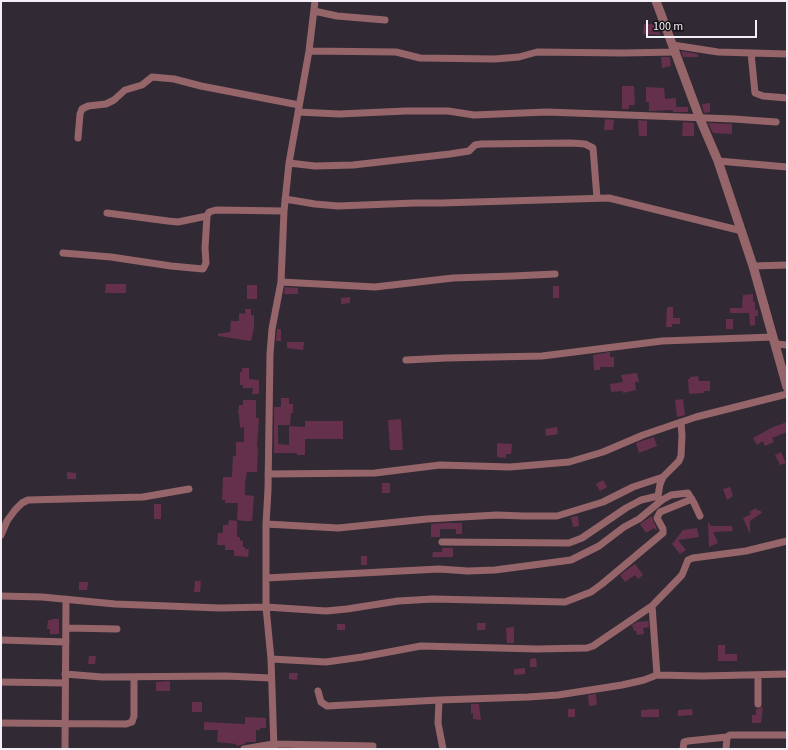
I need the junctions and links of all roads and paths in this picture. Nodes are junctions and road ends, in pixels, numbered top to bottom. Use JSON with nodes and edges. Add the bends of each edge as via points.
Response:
{"nodes":[{"id":1,"x":315,"y":1,"type":"edge"},
{"id":2,"x":656,"y":1,"type":"edge"},
{"id":3,"x":314,"y":11,"type":"junction"},
{"id":4,"x":386,"y":20,"type":"dead end"},
{"id":5,"x":674,"y":48,"type":"junction"},
{"id":6,"x":309,"y":51,"type":"junction"},
{"id":7,"x":751,"y":53,"type":"junction"},
{"id":8,"x":787,"y":54,"type":"edge"},
{"id":9,"x":787,"y":98,"type":"edge"},
{"id":10,"x":298,"y":108,"type":"junction"},
{"id":11,"x":700,"y":119,"type":"junction"},
{"id":12,"x":776,"y":122,"type":"dead end"},
{"id":13,"x":78,"y":138,"type":"dead end"},
{"id":14,"x":718,"y":161,"type":"junction"},
{"id":15,"x":289,"y":163,"type":"junction"},
{"id":16,"x":787,"y":167,"type":"edge"},
{"id":17,"x":597,"y":198,"type":"junction"},
{"id":18,"x":285,"y":199,"type":"junction"},
{"id":19,"x":284,"y":211,"type":"junction"},
{"id":20,"x":107,"y":213,"type":"dead end"},
{"id":21,"x":207,"y":216,"type":"junction"},
{"id":22,"x":742,"y":231,"type":"junction"},
{"id":23,"x":63,"y":253,"type":"dead end"},
{"id":24,"x":787,"y":265,"type":"edge"},
{"id":25,"x":753,"y":266,"type":"junction"},
{"id":26,"x":555,"y":274,"type":"dead end"},
{"id":27,"x":281,"y":282,"type":"junction"},
{"id":28,"x":774,"y":341,"type":"junction"},
{"id":29,"x":787,"y":345,"type":"edge"},
{"id":30,"x":406,"y":360,"type":"dead end"},
{"id":31,"x":787,"y":387,"type":"edge"},
{"id":32,"x":787,"y":394,"type":"edge"},
{"id":33,"x":681,"y":422,"type":"junction"},
{"id":34,"x":268,"y":474,"type":"junction"},
{"id":35,"x":663,"y":477,"type":"junction"},
{"id":36,"x":189,"y":488,"type":"dead end"},
{"id":37,"x":658,"y":499,"type":"junction"},
{"id":38,"x":692,"y":499,"type":"junction"},
{"id":39,"x":700,"y":516,"type":"dead end"},
{"id":40,"x":266,"y":524,"type":"junction"},
{"id":41,"x":1,"y":535,"type":"edge"},
{"id":42,"x":787,"y":541,"type":"edge"},
{"id":43,"x":442,"y":542,"type":"dead end"},
{"id":44,"x":266,"y":578,"type":"junction"},
{"id":45,"x":1,"y":596,"type":"edge"},
{"id":46,"x":66,"y":600,"type":"junction"},
{"id":47,"x":652,"y":606,"type":"junction"},
{"id":48,"x":266,"y":607,"type":"junction"},
{"id":49,"x":66,"y":628,"type":"junction"},
{"id":50,"x":117,"y":629,"type":"dead end"},
{"id":51,"x":1,"y":640,"type":"edge"},
{"id":52,"x":66,"y":642,"type":"junction"},
{"id":53,"x":271,"y":659,"type":"junction"},
{"id":54,"x":66,"y":674,"type":"junction"},
{"id":55,"x":787,"y":674,"type":"edge"},
{"id":56,"x":657,"y":675,"type":"junction"},
{"id":57,"x":758,"y":675,"type":"junction"},
{"id":58,"x":134,"y":677,"type":"junction"},
{"id":59,"x":272,"y":678,"type":"junction"},
{"id":60,"x":1,"y":682,"type":"edge"},
{"id":61,"x":65,"y":683,"type":"junction"},
{"id":62,"x":318,"y":691,"type":"dead end"},
{"id":63,"x":439,"y":700,"type":"junction"},
{"id":64,"x":758,"y":704,"type":"dead end"},
{"id":65,"x":1,"y":723,"type":"edge"},
{"id":66,"x":65,"y":725,"type":"junction"},
{"id":67,"x":787,"y":735,"type":"edge"},
{"id":68,"x":727,"y":737,"type":"junction"},
{"id":69,"x":373,"y":746,"type":"dead end"},
{"id":70,"x":274,"y":747,"type":"edge"},
{"id":71,"x":65,"y":749,"type":"edge"},
{"id":72,"x":244,"y":749,"type":"edge"},
{"id":73,"x":443,"y":749,"type":"edge"},
{"id":74,"x":683,"y":749,"type":"edge"},
{"id":75,"x":726,"y":749,"type":"edge"}],
"edges":[{"from":1,"to":3,"type":"street"},
{"from":2,"to":5,"type":"street"},
{"from":3,"to":4,"type":"street","via":[[337,16]]},
{"from":3,"to":6,"type":"street"},
{"from":5,"to":6,"type":"street","via":[[622,54],[537,52],[509,59],[420,58],[396,52]]},
{"from":5,"to":7,"type":"street"},
{"from":5,"to":11,"type":"street"},
{"from":6,"to":10,"type":"street"},
{"from":7,"to":8,"type":"street"},
{"from":7,"to":9,"type":"street","via":[[755,92],[763,96]]},
{"from":10,"to":11,"type":"street","via":[[339,114],[406,111],[448,111],[474,115],[547,112]]},
{"from":10,"to":13,"type":"street","via":[[152,76],[142,85],[124,90],[106,104],[82,109]]},
{"from":10,"to":15,"type":"street"},
{"from":11,"to":12,"type":"street"},
{"from":11,"to":14,"type":"street"},
{"from":14,"to":16,"type":"street"},
{"from":14,"to":22,"type":"street"},
{"from":15,"to":17,"type":"street","via":[[315,166],[348,165],[469,151],[475,145],[481,144],[585,144],[594,148]]},
{"from":15,"to":18,"type":"street"},
{"from":17,"to":18,"type":"street","via":[[338,206]]},
{"from":17,"to":22,"type":"street","via":[[609,198]]},
{"from":18,"to":19,"type":"street"},
{"from":19,"to":21,"type":"street","via":[[216,210],[209,212]]},
{"from":19,"to":27,"type":"street"},
{"from":20,"to":21,"type":"street","via":[[178,222]]},
{"from":21,"to":23,"type":"street","via":[[204,269]]},
{"from":22,"to":25,"type":"street"},
{"from":24,"to":25,"type":"street"},
{"from":25,"to":28,"type":"street"},
{"from":26,"to":27,"type":"street","via":[[454,278],[375,287]]},
{"from":27,"to":34,"type":"street","via":[[271,340]]},
{"from":28,"to":29,"type":"street"},
{"from":28,"to":30,"type":"street","via":[[662,341],[542,356]]},
{"from":28,"to":31,"type":"street"},
{"from":32,"to":33,"type":"street"},
{"from":33,"to":34,"type":"street","via":[[643,434],[603,452],[569,462],[510,467],[440,466],[375,472]]},
{"from":33,"to":35,"type":"street","via":[[681,456]]},
{"from":34,"to":40,"type":"street"},
{"from":35,"to":37,"type":"street"},
{"from":35,"to":40,"type":"street","via":[[633,487],[603,502],[557,516],[497,515],[338,528]]},
{"from":36,"to":41,"type":"street","via":[[143,497],[28,500],[15,510]]},
{"from":37,"to":38,"type":"street","via":[[682,493],[688,494]]},
{"from":37,"to":43,"type":"street","via":[[641,500],[582,538],[569,543]]},
{"from":37,"to":44,"type":"street","via":[[639,519],[624,526],[599,546],[571,560],[495,570],[439,569]]},
{"from":38,"to":39,"type":"street"},
{"from":38,"to":48,"type":"street","via":[[660,512],[657,518],[663,533],[591,592],[565,602],[433,598],[336,611]]},
{"from":40,"to":44,"type":"street"},
{"from":42,"to":47,"type":"street","via":[[746,551],[688,560],[682,575]]},
{"from":44,"to":48,"type":"street"},
{"from":45,"to":46,"type":"street"},
{"from":46,"to":48,"type":"street","via":[[220,608]]},
{"from":46,"to":49,"type":"street"},
{"from":47,"to":53,"type":"street","via":[[587,648],[421,646],[332,661]]},
{"from":47,"to":56,"type":"street"},
{"from":48,"to":53,"type":"street"},
{"from":49,"to":50,"type":"street"},
{"from":49,"to":52,"type":"street"},
{"from":51,"to":52,"type":"street"},
{"from":52,"to":54,"type":"street"},
{"from":53,"to":59,"type":"street"},
{"from":54,"to":58,"type":"street"},
{"from":54,"to":61,"type":"street"},
{"from":55,"to":57,"type":"street"},
{"from":56,"to":57,"type":"street"},
{"from":56,"to":63,"type":"street","via":[[622,685],[558,695]]},
{"from":57,"to":64,"type":"street"},
{"from":58,"to":59,"type":"street"},
{"from":58,"to":66,"type":"street","via":[[135,710],[132,722]]},
{"from":59,"to":70,"type":"street"},
{"from":60,"to":61,"type":"street"},
{"from":61,"to":66,"type":"street"},
{"from":62,"to":63,"type":"street","via":[[321,702],[327,706]]},
{"from":63,"to":73,"type":"street","via":[[438,723]]},
{"from":65,"to":66,"type":"street"},
{"from":66,"to":71,"type":"street"},
{"from":67,"to":68,"type":"street"},
{"from":68,"to":74,"type":"street","via":[[688,740],[684,742]]},
{"from":68,"to":75,"type":"street"},
{"from":69,"to":70,"type":"street"},
{"from":70,"to":72,"type":"street"}]}
